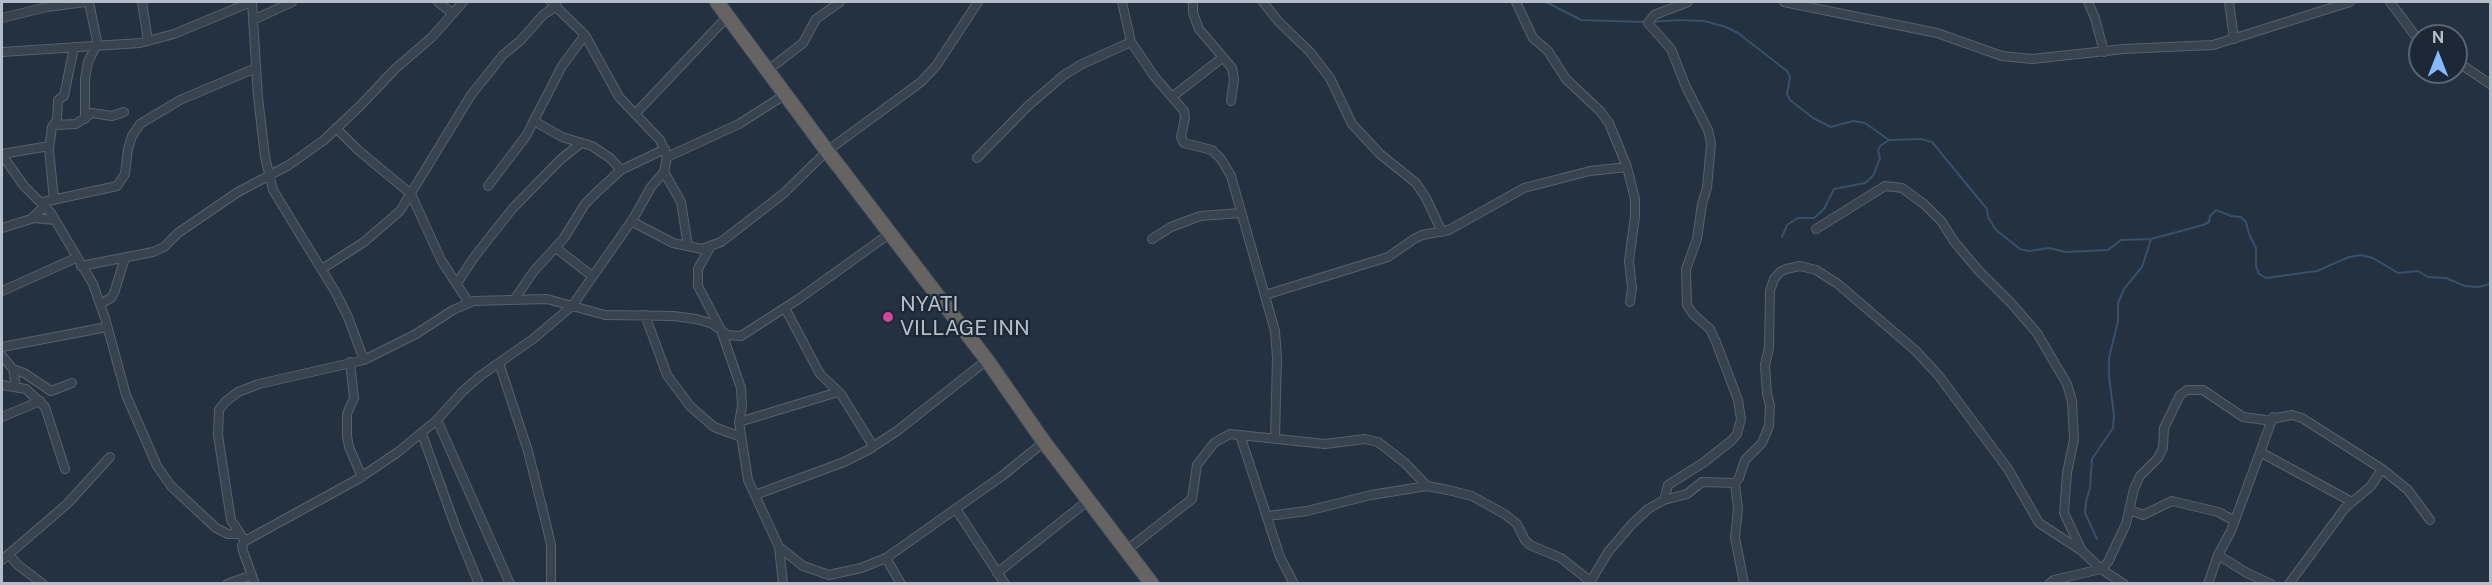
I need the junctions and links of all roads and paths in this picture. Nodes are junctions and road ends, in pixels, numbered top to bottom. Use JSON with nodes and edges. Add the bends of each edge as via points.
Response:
{"nodes":[{"id":1,"x":87,"y":2,"type":"edge"},
{"id":2,"x":142,"y":2,"type":"edge"},
{"id":3,"x":252,"y":2,"type":"edge"},
{"id":4,"x":292,"y":2,"type":"edge"},
{"id":5,"x":438,"y":2,"type":"edge"},
{"id":6,"x":463,"y":2,"type":"edge"},
{"id":7,"x":717,"y":2,"type":"edge"},
{"id":8,"x":840,"y":2,"type":"edge"},
{"id":9,"x":967,"y":2,"type":"edge"},
{"id":10,"x":1122,"y":2,"type":"edge"},
{"id":11,"x":1193,"y":2,"type":"edge"},
{"id":12,"x":1263,"y":2,"type":"edge"},
{"id":13,"x":1516,"y":2,"type":"edge"},
{"id":14,"x":1688,"y":2,"type":"edge"},
{"id":15,"x":1785,"y":2,"type":"edge"},
{"id":16,"x":2088,"y":2,"type":"edge"},
{"id":17,"x":2229,"y":2,"type":"edge"},
{"id":18,"x":2350,"y":2,"type":"edge"},
{"id":19,"x":2390,"y":2,"type":"edge"},
{"id":20,"x":554,"y":4,"type":"edge"},
{"id":21,"x":976,"y":4,"type":"edge"},
{"id":22,"x":451,"y":12,"type":"junction"},
{"id":23,"x":728,"y":16,"type":"junction"},
{"id":24,"x":2,"y":18,"type":"edge"},
{"id":25,"x":253,"y":20,"type":"junction"},
{"id":26,"x":2408,"y":26,"type":"edge"},
{"id":27,"x":585,"y":35,"type":"junction"},
{"id":28,"x":2234,"y":39,"type":"junction"},
{"id":29,"x":148,"y":41,"type":"junction"},
{"id":30,"x":1131,"y":42,"type":"junction"},
{"id":31,"x":97,"y":46,"type":"junction"},
{"id":32,"x":74,"y":47,"type":"junction"},
{"id":33,"x":2,"y":52,"type":"edge"},
{"id":34,"x":2104,"y":52,"type":"junction"},
{"id":35,"x":1222,"y":58,"type":"junction"},
{"id":36,"x":256,"y":68,"type":"junction"},
{"id":37,"x":2468,"y":69,"type":"edge"},
{"id":38,"x":768,"y":70,"type":"junction"},
{"id":39,"x":2490,"y":84,"type":"edge"},
{"id":40,"x":786,"y":94,"type":"junction"},
{"id":41,"x":1172,"y":97,"type":"junction"},
{"id":42,"x":1231,"y":101,"type":"dead end"},
{"id":43,"x":124,"y":112,"type":"dead end"},
{"id":44,"x":635,"y":114,"type":"junction"},
{"id":45,"x":85,"y":119,"type":"junction"},
{"id":46,"x":534,"y":121,"type":"junction"},
{"id":47,"x":54,"y":125,"type":"junction"},
{"id":48,"x":336,"y":128,"type":"junction"},
{"id":49,"x":581,"y":143,"type":"junction"},
{"id":50,"x":49,"y":146,"type":"junction"},
{"id":51,"x":665,"y":148,"type":"junction"},
{"id":52,"x":827,"y":151,"type":"junction"},
{"id":53,"x":2,"y":155,"type":"edge"},
{"id":54,"x":667,"y":157,"type":"junction"},
{"id":55,"x":977,"y":158,"type":"dead end"},
{"id":56,"x":1627,"y":168,"type":"junction"},
{"id":57,"x":621,"y":170,"type":"junction"},
{"id":58,"x":664,"y":172,"type":"junction"},
{"id":59,"x":270,"y":176,"type":"junction"},
{"id":60,"x":488,"y":186,"type":"dead end"},
{"id":61,"x":411,"y":194,"type":"junction"},
{"id":62,"x":54,"y":200,"type":"junction"},
{"id":63,"x":44,"y":204,"type":"junction"},
{"id":64,"x":1241,"y":213,"type":"junction"},
{"id":65,"x":33,"y":218,"type":"junction"},
{"id":66,"x":55,"y":220,"type":"junction"},
{"id":67,"x":631,"y":221,"type":"junction"},
{"id":68,"x":2,"y":228,"type":"edge"},
{"id":69,"x":1816,"y":229,"type":"dead end"},
{"id":70,"x":1442,"y":232,"type":"junction"},
{"id":71,"x":889,"y":234,"type":"junction"},
{"id":72,"x":1152,"y":239,"type":"dead end"},
{"id":73,"x":688,"y":246,"type":"junction"},
{"id":74,"x":710,"y":247,"type":"junction"},
{"id":75,"x":556,"y":248,"type":"junction"},
{"id":76,"x":76,"y":258,"type":"junction"},
{"id":77,"x":125,"y":258,"type":"junction"},
{"id":78,"x":81,"y":266,"type":"junction"},
{"id":79,"x":322,"y":269,"type":"junction"},
{"id":80,"x":592,"y":276,"type":"junction"},
{"id":81,"x":457,"y":283,"type":"junction"},
{"id":82,"x":2,"y":291,"type":"edge"},
{"id":83,"x":1265,"y":295,"type":"junction"},
{"id":84,"x":514,"y":300,"type":"junction"},
{"id":85,"x":1630,"y":302,"type":"dead end"},
{"id":86,"x":469,"y":303,"type":"junction"},
{"id":87,"x":100,"y":304,"type":"junction"},
{"id":88,"x":572,"y":306,"type":"junction"},
{"id":89,"x":785,"y":308,"type":"junction"},
{"id":90,"x":645,"y":315,"type":"junction"},
{"id":91,"x":107,"y":327,"type":"junction"},
{"id":92,"x":721,"y":330,"type":"junction"},
{"id":93,"x":2,"y":347,"type":"edge"},
{"id":94,"x":2,"y":356,"type":"edge"},
{"id":95,"x":364,"y":360,"type":"junction"},
{"id":96,"x":987,"y":360,"type":"junction"},
{"id":97,"x":350,"y":362,"type":"junction"},
{"id":98,"x":499,"y":363,"type":"junction"},
{"id":99,"x":13,"y":369,"type":"junction"},
{"id":100,"x":72,"y":383,"type":"dead end"},
{"id":101,"x":2,"y":385,"type":"edge"},
{"id":102,"x":16,"y":386,"type":"junction"},
{"id":103,"x":838,"y":392,"type":"junction"},
{"id":104,"x":40,"y":401,"type":"junction"},
{"id":105,"x":2,"y":417,"type":"edge"},
{"id":106,"x":2273,"y":417,"type":"junction"},
{"id":107,"x":437,"y":420,"type":"junction"},
{"id":108,"x":739,"y":422,"type":"junction"},
{"id":109,"x":422,"y":434,"type":"junction"},
{"id":110,"x":1240,"y":435,"type":"junction"},
{"id":111,"x":741,"y":437,"type":"junction"},
{"id":112,"x":1275,"y":438,"type":"junction"},
{"id":113,"x":1044,"y":442,"type":"junction"},
{"id":114,"x":873,"y":446,"type":"junction"},
{"id":115,"x":2260,"y":452,"type":"junction"},
{"id":116,"x":110,"y":457,"type":"dead end"},
{"id":117,"x":2382,"y":469,"type":"junction"},
{"id":118,"x":65,"y":470,"type":"dead end"},
{"id":119,"x":362,"y":477,"type":"junction"},
{"id":120,"x":1736,"y":483,"type":"junction"},
{"id":121,"x":1426,"y":486,"type":"junction"},
{"id":122,"x":755,"y":495,"type":"junction"},
{"id":123,"x":1090,"y":499,"type":"junction"},
{"id":124,"x":1664,"y":500,"type":"junction"},
{"id":125,"x":2352,"y":502,"type":"junction"},
{"id":126,"x":956,"y":508,"type":"junction"},
{"id":127,"x":2130,"y":510,"type":"junction"},
{"id":128,"x":1268,"y":516,"type":"junction"},
{"id":129,"x":2430,"y":520,"type":"dead end"},
{"id":130,"x":2235,"y":521,"type":"junction"},
{"id":131,"x":240,"y":534,"type":"junction"},
{"id":132,"x":245,"y":541,"type":"junction"},
{"id":133,"x":779,"y":548,"type":"junction"},
{"id":134,"x":1128,"y":549,"type":"junction"},
{"id":135,"x":2082,"y":550,"type":"junction"},
{"id":136,"x":2218,"y":555,"type":"junction"},
{"id":137,"x":5,"y":556,"type":"edge"},
{"id":138,"x":886,"y":558,"type":"junction"},
{"id":139,"x":2101,"y":569,"type":"junction"},
{"id":140,"x":997,"y":573,"type":"junction"},
{"id":141,"x":252,"y":575,"type":"junction"},
{"id":142,"x":830,"y":579,"type":"edge"},
{"id":143,"x":1590,"y":582,"type":"edge"},
{"id":144,"x":44,"y":584,"type":"edge"},
{"id":145,"x":227,"y":584,"type":"edge"},
{"id":146,"x":255,"y":584,"type":"edge"},
{"id":147,"x":479,"y":584,"type":"edge"},
{"id":148,"x":510,"y":584,"type":"edge"},
{"id":149,"x":552,"y":584,"type":"edge"},
{"id":150,"x":783,"y":584,"type":"edge"},
{"id":151,"x":902,"y":584,"type":"edge"},
{"id":152,"x":1005,"y":584,"type":"edge"},
{"id":153,"x":1152,"y":584,"type":"edge"},
{"id":154,"x":1294,"y":584,"type":"edge"},
{"id":155,"x":1744,"y":584,"type":"edge"},
{"id":156,"x":2049,"y":584,"type":"edge"},
{"id":157,"x":2124,"y":584,"type":"edge"},
{"id":158,"x":2208,"y":584,"type":"edge"},
{"id":159,"x":2271,"y":584,"type":"edge"},
{"id":160,"x":2289,"y":584,"type":"edge"}],
"edges":[{"from":1,"to":24,"type":"street"},
{"from":1,"to":31,"type":"street"},
{"from":2,"to":29,"type":"street"},
{"from":3,"to":25,"type":"street"},
{"from":3,"to":29,"type":"street"},
{"from":4,"to":25,"type":"street"},
{"from":5,"to":22,"type":"street"},
{"from":6,"to":22,"type":"street"},
{"from":7,"to":23,"type":"highway"},
{"from":8,"to":38,"type":"street","via":[[816,19],[803,43]]},
{"from":9,"to":21,"type":"street"},
{"from":10,"to":30,"type":"street"},
{"from":11,"to":35,"type":"street","via":[[1199,29]]},
{"from":12,"to":70,"type":"street","via":[[1330,78],[1352,124],[1380,154],[1416,183]]},
{"from":13,"to":56,"type":"street","via":[[1533,38],[1609,123]]},
{"from":14,"to":124,"type":"street","via":[[1654,15],[1648,23],[1671,49],[1708,130],[1711,143],[1707,188],[1697,239],[1686,269],[1687,305],[1710,329],[1738,400],[1741,419],[1731,441],[1668,485]]},
{"from":15,"to":34,"type":"street","via":[[1937,33],[2017,59]]},
{"from":16,"to":34,"type":"street"},
{"from":17,"to":28,"type":"street"},
{"from":18,"to":28,"type":"street"},
{"from":19,"to":26,"type":"street"},
{"from":20,"to":27,"type":"street"},
{"from":20,"to":61,"type":"street","via":[[503,55],[471,95]]},
{"from":21,"to":52,"type":"street","via":[[936,66],[921,82]]},
{"from":22,"to":48,"type":"street","via":[[432,36]]},
{"from":23,"to":38,"type":"highway"},
{"from":23,"to":44,"type":"street"},
{"from":25,"to":36,"type":"street"},
{"from":27,"to":44,"type":"street","via":[[619,97]]},
{"from":27,"to":46,"type":"street","via":[[562,66]]},
{"from":28,"to":34,"type":"street","via":[[2197,47]]},
{"from":29,"to":31,"type":"street"},
{"from":30,"to":41,"type":"street"},
{"from":30,"to":55,"type":"street","via":[[1064,75]]},
{"from":31,"to":32,"type":"street"},
{"from":31,"to":45,"type":"street","via":[[85,79]]},
{"from":32,"to":33,"type":"street"},
{"from":32,"to":47,"type":"street"},
{"from":35,"to":41,"type":"street"},
{"from":35,"to":42,"type":"street","via":[[1232,68]]},
{"from":36,"to":59,"type":"street"},
{"from":36,"to":62,"type":"street","via":[[180,100],[140,124],[128,149],[125,174],[117,186]]},
{"from":37,"to":39,"type":"street"},
{"from":38,"to":40,"type":"highway"},
{"from":40,"to":52,"type":"highway"},
{"from":40,"to":54,"type":"street","via":[[739,124]]},
{"from":41,"to":64,"type":"street","via":[[1184,111],[1184,143],[1212,150],[1221,159],[1231,176]]},
{"from":43,"to":45,"type":"street","via":[[112,116],[93,112]]},
{"from":44,"to":51,"type":"street"},
{"from":45,"to":47,"type":"street","via":[[76,124]]},
{"from":46,"to":49,"type":"street","via":[[561,137]]},
{"from":46,"to":60,"type":"street"},
{"from":47,"to":50,"type":"street"},
{"from":48,"to":59,"type":"street"},
{"from":48,"to":61,"type":"street"},
{"from":49,"to":57,"type":"street","via":[[601,152]]},
{"from":49,"to":81,"type":"street","via":[[513,208]]},
{"from":50,"to":53,"type":"street"},
{"from":50,"to":62,"type":"street"},
{"from":51,"to":54,"type":"street"},
{"from":51,"to":57,"type":"street"},
{"from":52,"to":71,"type":"highway"},
{"from":52,"to":74,"type":"street","via":[[764,211]]},
{"from":53,"to":63,"type":"street","via":[[24,186]]},
{"from":54,"to":58,"type":"street"},
{"from":56,"to":70,"type":"street","via":[[1590,171],[1524,188]]},
{"from":56,"to":85,"type":"street","via":[[1635,199]]},
{"from":57,"to":75,"type":"street","via":[[585,204]]},
{"from":58,"to":67,"type":"street"},
{"from":58,"to":73,"type":"street","via":[[681,202]]},
{"from":59,"to":77,"type":"street","via":[[238,192],[164,247]]},
{"from":59,"to":79,"type":"street","via":[[277,198]]},
{"from":61,"to":79,"type":"street","via":[[391,221]]},
{"from":61,"to":81,"type":"street","via":[[441,260]]},
{"from":62,"to":63,"type":"street"},
{"from":63,"to":65,"type":"street"},
{"from":63,"to":66,"type":"street"},
{"from":64,"to":72,"type":"street","via":[[1200,216]]},
{"from":64,"to":83,"type":"street"},
{"from":65,"to":66,"type":"street"},
{"from":65,"to":68,"type":"street"},
{"from":66,"to":76,"type":"street"},
{"from":67,"to":73,"type":"street","via":[[673,243]]},
{"from":67,"to":80,"type":"street"},
{"from":69,"to":135,"type":"street","via":[[1885,186],[1902,188],[1942,222],[1978,270],[2030,326],[2067,384],[2072,401],[2074,439],[2064,513]]},
{"from":70,"to":83,"type":"street","via":[[1422,235],[1388,257]]},
{"from":71,"to":89,"type":"street"},
{"from":71,"to":96,"type":"highway"},
{"from":73,"to":74,"type":"street"},
{"from":74,"to":92,"type":"street","via":[[698,268],[698,286]]},
{"from":75,"to":80,"type":"street"},
{"from":75,"to":84,"type":"street"},
{"from":76,"to":78,"type":"street"},
{"from":76,"to":82,"type":"street"},
{"from":77,"to":78,"type":"street"},
{"from":77,"to":87,"type":"street","via":[[114,293]]},
{"from":78,"to":87,"type":"street"},
{"from":79,"to":95,"type":"street","via":[[348,317]]},
{"from":80,"to":88,"type":"street"},
{"from":81,"to":86,"type":"street"},
{"from":83,"to":112,"type":"street","via":[[1275,331],[1277,358]]},
{"from":84,"to":86,"type":"street"},
{"from":84,"to":88,"type":"street","via":[[547,299]]},
{"from":86,"to":95,"type":"street"},
{"from":87,"to":91,"type":"street"},
{"from":88,"to":90,"type":"street","via":[[605,315]]},
{"from":88,"to":98,"type":"street"},
{"from":89,"to":92,"type":"street","via":[[741,336],[727,335]]},
{"from":89,"to":103,"type":"street","via":[[820,374]]},
{"from":90,"to":92,"type":"street","via":[[696,319]]},
{"from":90,"to":111,"type":"street","via":[[667,375],[690,406],[714,427]]},
{"from":91,"to":93,"type":"street"},
{"from":91,"to":131,"type":"street","via":[[126,395],[157,466],[171,486],[216,528]]},
{"from":92,"to":108,"type":"street","via":[[741,388]]},
{"from":94,"to":99,"type":"street"},
{"from":95,"to":97,"type":"street"},
{"from":96,"to":113,"type":"highway"},
{"from":96,"to":114,"type":"street"},
{"from":97,"to":119,"type":"street","via":[[354,398],[347,414],[347,436]]},
{"from":97,"to":131,"type":"street","via":[[238,392],[219,410],[218,435],[231,520]]},
{"from":98,"to":107,"type":"street","via":[[462,392]]},
{"from":98,"to":149,"type":"street","via":[[544,513],[551,545]]},
{"from":99,"to":100,"type":"street","via":[[51,391]]},
{"from":99,"to":102,"type":"street"},
{"from":101,"to":102,"type":"street"},
{"from":102,"to":104,"type":"street","via":[[26,388]]},
{"from":103,"to":108,"type":"street"},
{"from":103,"to":114,"type":"street"},
{"from":104,"to":105,"type":"street"},
{"from":104,"to":118,"type":"street"},
{"from":106,"to":115,"type":"street"},
{"from":106,"to":117,"type":"street","via":[[2302,418]]},
{"from":106,"to":127,"type":"street","via":[[2243,417],[2203,390],[2187,390],[2168,418],[2158,458],[2140,476]]},
{"from":107,"to":109,"type":"street"},
{"from":107,"to":148,"type":"street"},
{"from":108,"to":111,"type":"street"},
{"from":109,"to":119,"type":"street"},
{"from":109,"to":147,"type":"street"},
{"from":110,"to":112,"type":"street"},
{"from":110,"to":128,"type":"street"},
{"from":110,"to":134,"type":"street","via":[[1230,434],[1214,443],[1197,465],[1192,499]]},
{"from":111,"to":122,"type":"street","via":[[745,467]]},
{"from":112,"to":121,"type":"street","via":[[1325,444],[1365,439],[1378,442]]},
{"from":113,"to":123,"type":"highway"},
{"from":113,"to":126,"type":"street"},
{"from":114,"to":122,"type":"street","via":[[844,462]]},
{"from":115,"to":125,"type":"street"},
{"from":115,"to":130,"type":"street"},
{"from":116,"to":137,"type":"street","via":[[67,504]]},
{"from":117,"to":125,"type":"street","via":[[2371,486]]},
{"from":117,"to":129,"type":"street","via":[[2408,490]]},
{"from":119,"to":132,"type":"street"},
{"from":120,"to":124,"type":"street","via":[[1702,482],[1687,494]]},
{"from":120,"to":135,"type":"street","via":[[1744,460],[1762,443],[1769,426],[1766,365],[1770,291],[1780,272],[1800,266],[1816,270],[1838,284],[1916,351],[2008,469],[2038,524]]},
{"from":120,"to":155,"type":"street","via":[[1735,537]]},
{"from":121,"to":128,"type":"street"},
{"from":121,"to":143,"type":"street","via":[[1472,496],[1488,504],[1511,518],[1530,544],[1561,558]]},
{"from":122,"to":133,"type":"street"},
{"from":123,"to":134,"type":"highway"},
{"from":123,"to":140,"type":"street"},
{"from":124,"to":143,"type":"street","via":[[1632,524],[1608,552]]},
{"from":125,"to":160,"type":"street"},
{"from":126,"to":138,"type":"street"},
{"from":126,"to":140,"type":"street"},
{"from":127,"to":130,"type":"street","via":[[2143,515],[2172,501],[2218,512]]},
{"from":127,"to":139,"type":"street","via":[[2108,562]]},
{"from":128,"to":154,"type":"street","via":[[1280,557]]},
{"from":130,"to":136,"type":"street"},
{"from":131,"to":132,"type":"street"},
{"from":132,"to":141,"type":"street","via":[[243,551]]},
{"from":133,"to":142,"type":"street"},
{"from":133,"to":150,"type":"street"},
{"from":134,"to":153,"type":"highway"},
{"from":135,"to":139,"type":"street"},
{"from":136,"to":158,"type":"street"},
{"from":136,"to":159,"type":"street"},
{"from":137,"to":144,"type":"street"},
{"from":138,"to":142,"type":"street"},
{"from":138,"to":151,"type":"street"},
{"from":139,"to":156,"type":"street"},
{"from":139,"to":157,"type":"street"},
{"from":140,"to":152,"type":"street"},
{"from":141,"to":145,"type":"street"},
{"from":141,"to":146,"type":"street"}]}
